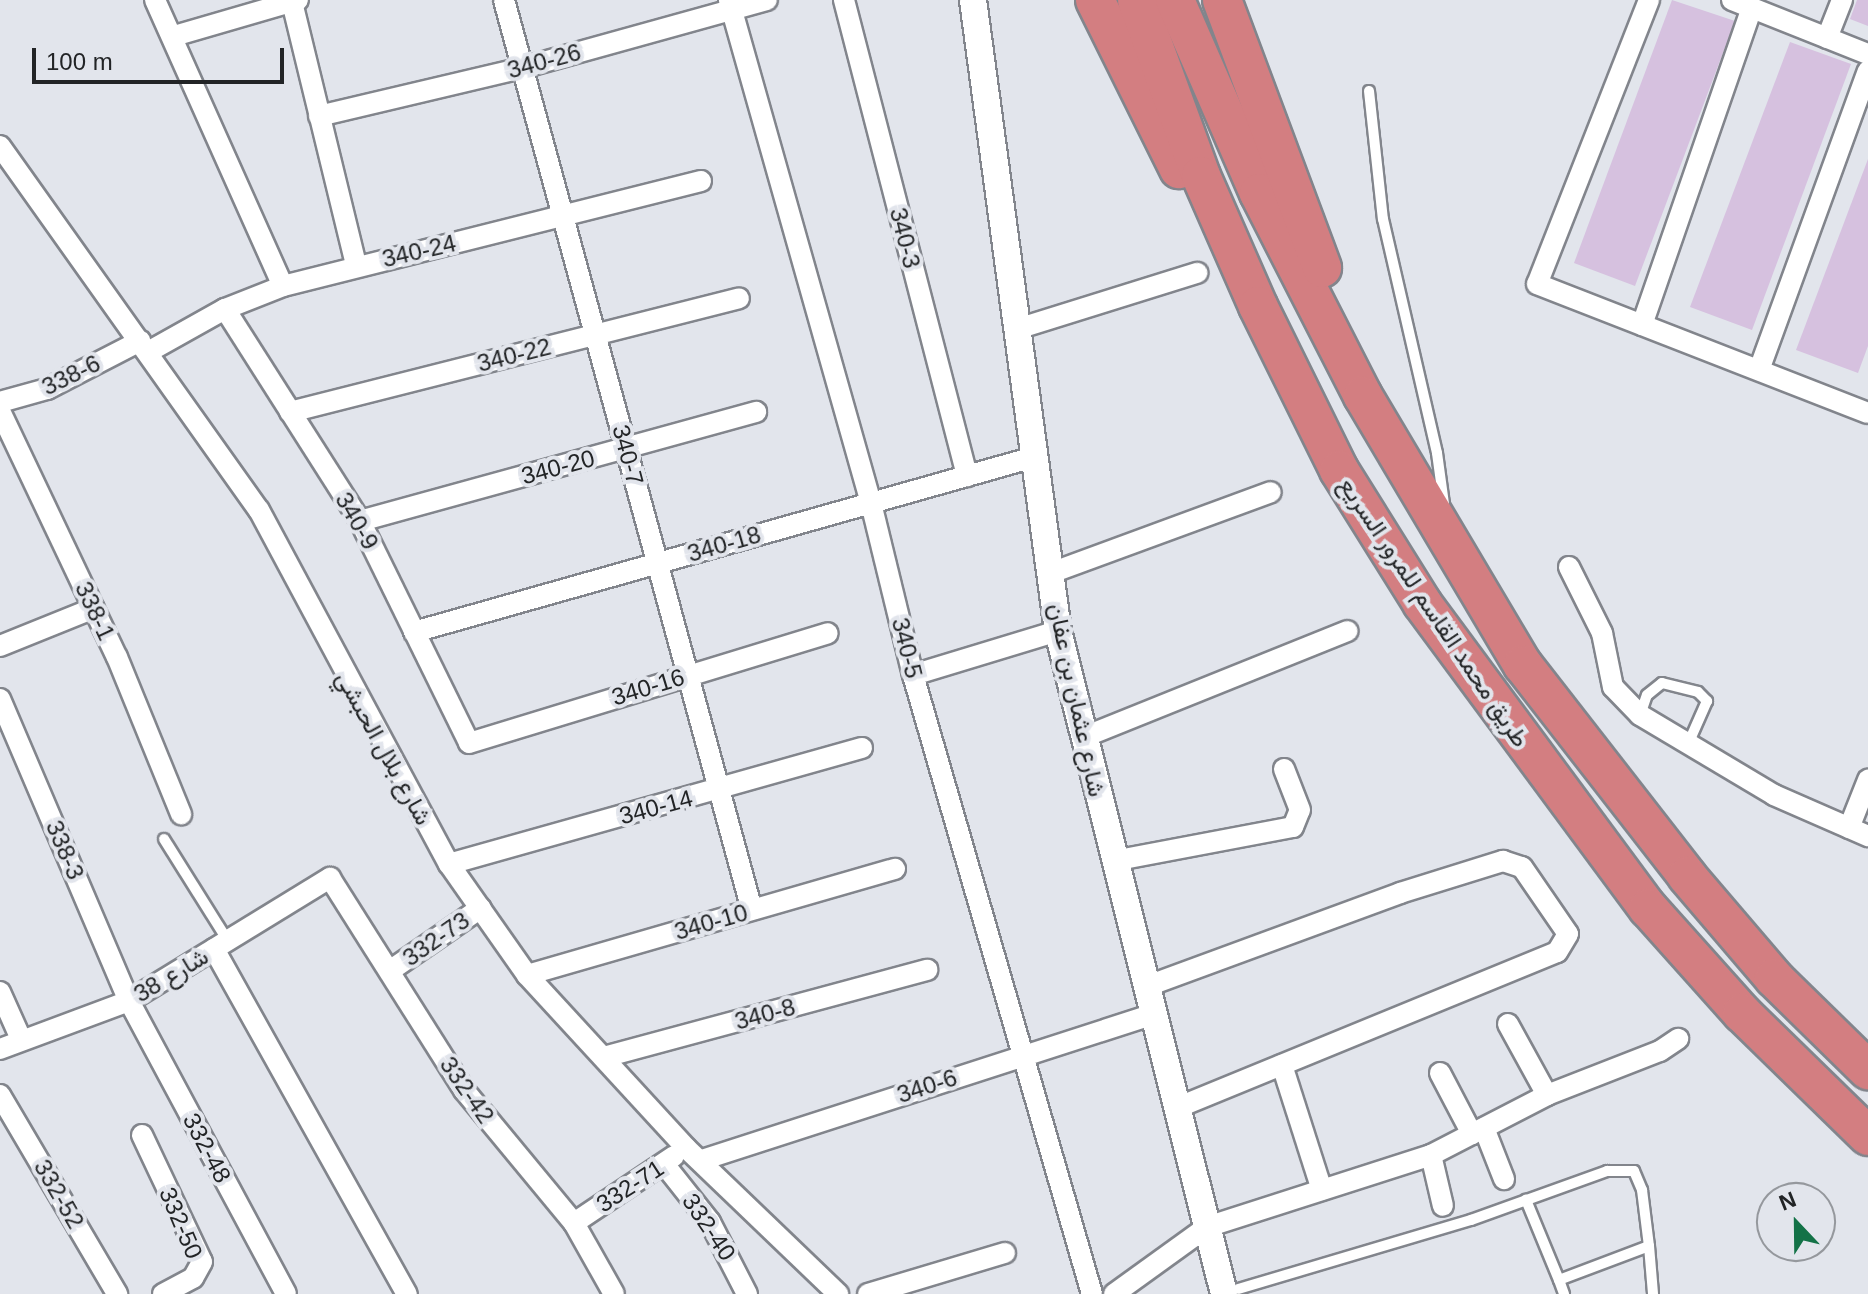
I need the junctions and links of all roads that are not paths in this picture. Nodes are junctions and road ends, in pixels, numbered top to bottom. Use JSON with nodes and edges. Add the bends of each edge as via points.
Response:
{"nodes":[{"id":1,"x":155,"y":0,"type":"edge"},
{"id":2,"x":504,"y":0,"type":"edge"},
{"id":3,"x":767,"y":0,"type":"edge"},
{"id":4,"x":844,"y":0,"type":"edge"},
{"id":5,"x":973,"y":0,"type":"edge"},
{"id":6,"x":1095,"y":0,"type":"edge"},
{"id":7,"x":1137,"y":0,"type":"edge"},
{"id":8,"x":1175,"y":0,"type":"edge"},
{"id":9,"x":1222,"y":0,"type":"edge"},
{"id":10,"x":1649,"y":0,"type":"edge"},
{"id":11,"x":1732,"y":0,"type":"edge"},
{"id":12,"x":1842,"y":0,"type":"edge"},
{"id":13,"x":295,"y":1,"type":"edge"},
{"id":14,"x":730,"y":5,"type":"edge"},
{"id":15,"x":1752,"y":8,"type":"junction"},
{"id":16,"x":174,"y":36,"type":"junction"},
{"id":17,"x":1827,"y":38,"type":"junction"},
{"id":18,"x":1868,"y":54,"type":"edge"},
{"id":19,"x":522,"y":68,"type":"junction"},
{"id":20,"x":1868,"y":71,"type":"edge"},
{"id":21,"x":1369,"y":91,"type":"dead end"},
{"id":22,"x":319,"y":116,"type":"junction"},
{"id":23,"x":0,"y":146,"type":"edge"},
{"id":24,"x":701,"y":181,"type":"dead end"},
{"id":25,"x":563,"y":218,"type":"junction"},
{"id":26,"x":356,"y":265,"type":"junction"},
{"id":27,"x":1197,"y":273,"type":"dead end"},
{"id":28,"x":283,"y":286,"type":"junction"},
{"id":29,"x":739,"y":298,"type":"dead end"},
{"id":30,"x":1258,"y":306,"type":"junction"},
{"id":31,"x":225,"y":309,"type":"junction"},
{"id":32,"x":1642,"y":325,"type":"junction"},
{"id":33,"x":1017,"y":329,"type":"junction"},
{"id":34,"x":595,"y":335,"type":"junction"},
{"id":35,"x":144,"y":346,"type":"junction"},
{"id":36,"x":1759,"y":370,"type":"junction"},
{"id":37,"x":1363,"y":396,"type":"junction"},
{"id":38,"x":0,"y":402,"type":"edge"},
{"id":39,"x":0,"y":411,"type":"edge"},
{"id":40,"x":1868,"y":411,"type":"edge"},
{"id":41,"x":290,"y":412,"type":"junction"},
{"id":42,"x":756,"y":412,"type":"dead end"},
{"id":43,"x":626,"y":448,"type":"junction"},
{"id":44,"x":1034,"y":457,"type":"junction"},
{"id":45,"x":967,"y":476,"type":"junction"},
{"id":46,"x":1271,"y":492,"type":"dead end"},
{"id":47,"x":871,"y":503,"type":"junction"},
{"id":48,"x":360,"y":521,"type":"junction"},
{"id":49,"x":1449,"y":542,"type":"junction"},
{"id":50,"x":658,"y":563,"type":"junction"},
{"id":51,"x":1569,"y":567,"type":"dead end"},
{"id":52,"x":1051,"y":573,"type":"junction"},
{"id":53,"x":94,"y":608,"type":"junction"},
{"id":54,"x":1058,"y":631,"type":"junction"},
{"id":55,"x":1348,"y":631,"type":"dead end"},
{"id":56,"x":414,"y":632,"type":"junction"},
{"id":57,"x":828,"y":633,"type":"dead end"},
{"id":58,"x":0,"y":646,"type":"edge"},
{"id":59,"x":688,"y":674,"type":"junction"},
{"id":60,"x":913,"y":675,"type":"junction"},
{"id":61,"x":0,"y":699,"type":"edge"},
{"id":62,"x":1640,"y":715,"type":"junction"},
{"id":63,"x":1084,"y":737,"type":"junction"},
{"id":64,"x":469,"y":743,"type":"joint"},
{"id":65,"x":1688,"y":744,"type":"junction"},
{"id":66,"x":862,"y":748,"type":"dead end"},
{"id":67,"x":1284,"y":769,"type":"dead end"},
{"id":68,"x":1868,"y":780,"type":"edge"},
{"id":69,"x":719,"y":790,"type":"junction"},
{"id":70,"x":181,"y":814,"type":"dead end"},
{"id":71,"x":1859,"y":832,"type":"edge"},
{"id":72,"x":164,"y":839,"type":"dead end"},
{"id":73,"x":1113,"y":861,"type":"junction"},
{"id":74,"x":449,"y":864,"type":"junction"},
{"id":75,"x":895,"y":869,"type":"dead end"},
{"id":76,"x":330,"y":878,"type":"joint"},
{"id":77,"x":481,"y":908,"type":"junction"},
{"id":78,"x":752,"y":910,"type":"junction"},
{"id":79,"x":221,"y":945,"type":"junction"},
{"id":80,"x":391,"y":970,"type":"junction"},
{"id":81,"x":927,"y":970,"type":"dead end"},
{"id":82,"x":527,"y":975,"type":"junction"},
{"id":83,"x":1145,"y":987,"type":"junction"},
{"id":84,"x":0,"y":992,"type":"edge"},
{"id":85,"x":129,"y":1001,"type":"junction"},
{"id":86,"x":1152,"y":1015,"type":"junction"},
{"id":87,"x":1508,"y":1024,"type":"dead end"},
{"id":88,"x":21,"y":1039,"type":"junction"},
{"id":89,"x":1678,"y":1039,"type":"dead end"},
{"id":90,"x":0,"y":1049,"type":"edge"},
{"id":91,"x":1026,"y":1053,"type":"junction"},
{"id":92,"x":604,"y":1057,"type":"junction"},
{"id":93,"x":1282,"y":1065,"type":"junction"},
{"id":94,"x":1868,"y":1070,"type":"edge"},
{"id":95,"x":1440,"y":1073,"type":"dead end"},
{"id":96,"x":0,"y":1095,"type":"edge"},
{"id":97,"x":1547,"y":1095,"type":"junction"},
{"id":98,"x":1176,"y":1108,"type":"junction"},
{"id":99,"x":1478,"y":1131,"type":"junction"},
{"id":100,"x":142,"y":1135,"type":"dead end"},
{"id":101,"x":1868,"y":1136,"type":"edge"},
{"id":102,"x":694,"y":1154,"type":"junction"},
{"id":103,"x":1431,"y":1155,"type":"junction"},
{"id":104,"x":664,"y":1164,"type":"junction"},
{"id":105,"x":1504,"y":1179,"type":"dead end"},
{"id":106,"x":1322,"y":1190,"type":"junction"},
{"id":107,"x":1526,"y":1200,"type":"junction"},
{"id":108,"x":1443,"y":1206,"type":"dead end"},
{"id":109,"x":574,"y":1223,"type":"junction"},
{"id":110,"x":1207,"y":1227,"type":"junction"},
{"id":111,"x":1649,"y":1246,"type":"junction"},
{"id":112,"x":1005,"y":1253,"type":"dead end"},
{"id":113,"x":1559,"y":1280,"type":"junction"},
{"id":114,"x":1230,"y":1292,"type":"edge"},
{"id":115,"x":117,"y":1294,"type":"edge"},
{"id":116,"x":163,"y":1294,"type":"edge"},
{"id":117,"x":286,"y":1294,"type":"edge"},
{"id":118,"x":407,"y":1294,"type":"edge"},
{"id":119,"x":614,"y":1294,"type":"edge"},
{"id":120,"x":747,"y":1294,"type":"edge"},
{"id":121,"x":838,"y":1294,"type":"edge"},
{"id":122,"x":868,"y":1294,"type":"edge"},
{"id":123,"x":1092,"y":1294,"type":"edge"},
{"id":124,"x":1114,"y":1294,"type":"edge"},
{"id":125,"x":1250,"y":1294,"type":"edge"},
{"id":126,"x":1564,"y":1294,"type":"edge"},
{"id":127,"x":1653,"y":1294,"type":"edge"}],
"edges":[{"from":1,"to":16,"type":"street"},
{"from":2,"to":19,"type":"street","name":"340-7"},
{"from":3,"to":14,"type":"street","name":"340-26"},
{"from":4,"to":45,"type":"street","name":"340-3"},
{"from":5,"to":33,"type":"street","name":"شارع عثمان بن عفان"},
{"from":6,"to":30,"type":"highway","via":[[1143,105]]},
{"from":7,"to":30,"type":"highway","name":"طريق محمد القاسم للمرور السريع","via":[[1201,176]]},
{"from":8,"to":37,"type":"highway","name":"طريق محمد القاسم للمرور السريع","via":[[1259,193]]},
{"from":9,"to":37,"type":"highway","via":[[1337,309]]},
{"from":10,"to":32,"type":"street","via":[[1537,284]]},
{"from":11,"to":15,"type":"street"},
{"from":12,"to":17,"type":"street"},
{"from":13,"to":16,"type":"street"},
{"from":13,"to":22,"type":"street"},
{"from":14,"to":19,"type":"street","name":"340-26"},
{"from":14,"to":47,"type":"street","name":"340-5"},
{"from":15,"to":17,"type":"street"},
{"from":15,"to":32,"type":"street"},
{"from":16,"to":28,"type":"street"},
{"from":17,"to":18,"type":"street"},
{"from":19,"to":22,"type":"street","name":"340-26"},
{"from":19,"to":25,"type":"street","name":"340-7"},
{"from":20,"to":36,"type":"street"},
{"from":21,"to":49,"type":"lane","via":[[1383,219],[1437,453]]},
{"from":22,"to":26,"type":"street"},
{"from":23,"to":35,"type":"street","name":"شارع بلال الحبشي"},
{"from":24,"to":25,"type":"street","name":"340-24"},
{"from":25,"to":26,"type":"street","name":"340-24"},
{"from":25,"to":34,"type":"street","name":"340-7"},
{"from":26,"to":28,"type":"street","name":"340-24"},
{"from":27,"to":33,"type":"street"},
{"from":28,"to":31,"type":"street","name":"340-24"},
{"from":29,"to":34,"type":"street","name":"340-22"},
{"from":30,"to":101,"type":"highway","name":"طريق محمد القاسم للمرور السريع","via":[[1339,470],[1422,603],[1523,746],[1658,920],[1742,1013]]},
{"from":31,"to":35,"type":"street","name":"340-24"},
{"from":31,"to":41,"type":"street","name":"340-9"},
{"from":32,"to":36,"type":"street"},
{"from":33,"to":44,"type":"street","name":"شارع عثمان بن عفان"},
{"from":34,"to":41,"type":"street","name":"340-22"},
{"from":34,"to":43,"type":"street","name":"340-7"},
{"from":35,"to":38,"type":"street","name":"338-6","via":[[47,389]]},
{"from":35,"to":74,"type":"street","name":"شارع بلال الحبشي","via":[[259,510]]},
{"from":36,"to":40,"type":"street"},
{"from":37,"to":49,"type":"highway","name":"طريق محمد القاسم للمرور السريع"},
{"from":39,"to":53,"type":"street","name":"338-1"},
{"from":41,"to":48,"type":"street","name":"340-9"},
{"from":42,"to":43,"type":"street","name":"340-20"},
{"from":43,"to":48,"type":"street","name":"340-20"},
{"from":43,"to":50,"type":"street","name":"340-7"},
{"from":44,"to":45,"type":"street","name":"340-18"},
{"from":44,"to":52,"type":"street","name":"شارع عثمان بن عفان"},
{"from":45,"to":47,"type":"street","name":"340-18"},
{"from":46,"to":52,"type":"street"},
{"from":47,"to":50,"type":"street","name":"340-18"},
{"from":47,"to":60,"type":"street","name":"340-5"},
{"from":48,"to":56,"type":"street","name":"340-9"},
{"from":49,"to":94,"type":"highway","name":"طريق محمد القاسم للمرور السريع","via":[[1523,665],[1611,783],[1774,978]]},
{"from":50,"to":56,"type":"street","name":"340-18"},
{"from":50,"to":59,"type":"street","name":"340-7"},
{"from":51,"to":62,"type":"street","via":[[1602,633],[1613,687]]},
{"from":52,"to":54,"type":"street","name":"شارع عثمان بن عفان"},
{"from":53,"to":58,"type":"street"},
{"from":53,"to":70,"type":"street","name":"338-1"},
{"from":54,"to":60,"type":"street"},
{"from":54,"to":63,"type":"street","name":"شارع عثمان بن عفان"},
{"from":55,"to":63,"type":"street"},
{"from":56,"to":64,"type":"street","name":"340-9"},
{"from":57,"to":59,"type":"street","name":"340-16"},
{"from":59,"to":64,"type":"street","name":"340-16"},
{"from":59,"to":69,"type":"street","name":"340-7"},
{"from":60,"to":91,"type":"street","name":"340-5"},
{"from":61,"to":85,"type":"street","name":"338-3"},
{"from":62,"to":65,"type":"street"},
{"from":62,"to":65,"type":"lane","via":[[1647,695],[1662,683],[1705,696]]},
{"from":63,"to":73,"type":"street","name":"شارع عثمان بن عفان"},
{"from":65,"to":71,"type":"street","via":[[1774,795]]},
{"from":66,"to":69,"type":"street","name":"340-14"},
{"from":67,"to":73,"type":"street","via":[[1300,810],[1293,827]]},
{"from":68,"to":71,"type":"street"},
{"from":69,"to":74,"type":"street","name":"340-14"},
{"from":69,"to":78,"type":"street","name":"340-7"},
{"from":72,"to":79,"type":"lane"},
{"from":73,"to":83,"type":"street","name":"شارع عثمان بن عفان"},
{"from":74,"to":77,"type":"street","name":"شارع بلال الحبشي"},
{"from":75,"to":78,"type":"street","name":"340-10"},
{"from":76,"to":79,"type":"street","name":"شارع 38"},
{"from":76,"to":80,"type":"street","name":"332-42"},
{"from":77,"to":80,"type":"street","name":"332-73"},
{"from":77,"to":82,"type":"street","name":"شارع بلال الحبشي"},
{"from":78,"to":82,"type":"street","name":"340-10"},
{"from":79,"to":85,"type":"street","name":"شارع 38"},
{"from":79,"to":118,"type":"street"},
{"from":80,"to":109,"type":"street","name":"332-42","via":[[464,1090]]},
{"from":81,"to":92,"type":"street","name":"340-8"},
{"from":82,"to":92,"type":"street","name":"شارع بلال الحبشي"},
{"from":83,"to":86,"type":"street","name":"شارع عثمان بن عفان"},
{"from":83,"to":93,"type":"street","via":[[1503,861],[1522,867],[1568,934],[1557,952]]},
{"from":84,"to":88,"type":"street"},
{"from":85,"to":88,"type":"street","name":"شارع 38"},
{"from":85,"to":117,"type":"street","name":"332-48"},
{"from":86,"to":91,"type":"street","name":"340-6"},
{"from":86,"to":98,"type":"street","name":"شارع عثمان بن عفان"},
{"from":87,"to":97,"type":"street"},
{"from":88,"to":90,"type":"street","name":"شارع 38"},
{"from":89,"to":97,"type":"street"},
{"from":91,"to":102,"type":"street","name":"340-6"},
{"from":91,"to":123,"type":"street","name":"340-5"},
{"from":92,"to":102,"type":"street","name":"شارع بلال الحبشي"},
{"from":93,"to":98,"type":"street"},
{"from":93,"to":106,"type":"street"},
{"from":95,"to":99,"type":"street"},
{"from":96,"to":115,"type":"street","name":"332-52"},
{"from":97,"to":99,"type":"street"},
{"from":98,"to":110,"type":"street","name":"شارع عثمان بن عفان"},
{"from":99,"to":103,"type":"street"},
{"from":99,"to":105,"type":"street"},
{"from":100,"to":116,"type":"street","name":"332-50","via":[[202,1262],[193,1278]]},
{"from":102,"to":104,"type":"street","name":"332-71"},
{"from":102,"to":121,"type":"street","name":"شارع بلال الحبشي"},
{"from":103,"to":106,"type":"street"},
{"from":103,"to":108,"type":"street"},
{"from":104,"to":109,"type":"street","name":"332-71"},
{"from":104,"to":120,"type":"street","name":"332-40","via":[[710,1222]]},
{"from":106,"to":110,"type":"street"},
{"from":107,"to":111,"type":"lane","via":[[1607,1171],[1634,1171],[1642,1190]]},
{"from":107,"to":113,"type":"lane"},
{"from":107,"to":114,"type":"lane"},
{"from":109,"to":119,"type":"street","name":"332-42"},
{"from":110,"to":114,"type":"street","name":"شارع عثمان بن عفان"},
{"from":110,"to":124,"type":"street"},
{"from":111,"to":113,"type":"lane"},
{"from":111,"to":127,"type":"lane"},
{"from":112,"to":122,"type":"street"},
{"from":113,"to":126,"type":"lane"},
{"from":114,"to":125,"type":"lane"}]}
